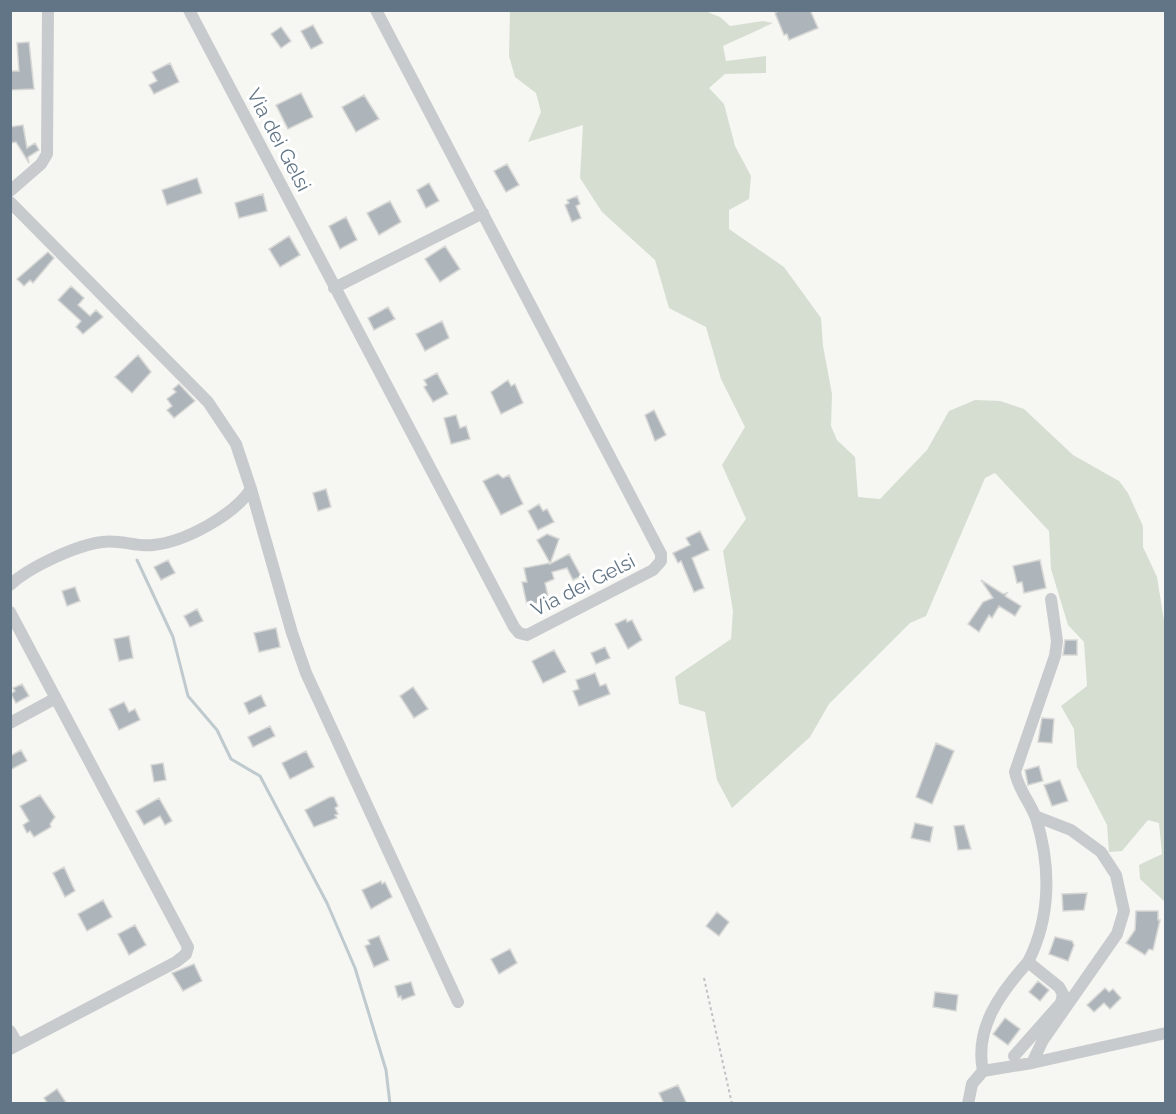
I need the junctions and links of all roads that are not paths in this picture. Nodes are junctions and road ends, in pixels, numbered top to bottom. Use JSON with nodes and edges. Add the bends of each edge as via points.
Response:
{"nodes":[{"id":1,"x":48,"y":10,"type":"edge"},
{"id":2,"x":189,"y":10,"type":"edge"},
{"id":3,"x":376,"y":10,"type":"edge"},
{"id":4,"x":10,"y":191,"type":"edge"},
{"id":5,"x":10,"y":202,"type":"edge"},
{"id":6,"x":483,"y":213,"type":"junction"},
{"id":7,"x":334,"y":288,"type":"junction"},
{"id":8,"x":251,"y":489,"type":"junction"},
{"id":9,"x":10,"y":585,"type":"edge"},
{"id":10,"x":1051,"y":599,"type":"dead end"},
{"id":11,"x":10,"y":612,"type":"edge"},
{"id":12,"x":56,"y":698,"type":"junction"},
{"id":13,"x":10,"y":723,"type":"edge"},
{"id":14,"x":1035,"y":816,"type":"junction"},
{"id":15,"x":1028,"y":962,"type":"junction"},
{"id":16,"x":458,"y":1002,"type":"dead end"},
{"id":17,"x":10,"y":1031,"type":"edge"},
{"id":18,"x":1166,"y":1033,"type":"edge"},
{"id":19,"x":14,"y":1047,"type":"edge"},
{"id":20,"x":1014,"y":1056,"type":"dead end"},
{"id":21,"x":1032,"y":1063,"type":"junction"},
{"id":22,"x":983,"y":1071,"type":"junction"},
{"id":23,"x":968,"y":1104,"type":"edge"}],
"edges":[{"from":1,"to":4,"type":"street","via":[[47,154]]},
{"from":2,"to":7,"type":"street","name":"Via dei Gelsi"},
{"from":3,"to":6,"type":"street","name":"Via dei Gelsi"},
{"from":5,"to":8,"type":"street","via":[[208,402],[236,444]]},
{"from":6,"to":7,"type":"street"},
{"from":6,"to":7,"type":"street","name":"Via dei Gelsi","via":[[662,558],[653,570],[534,632],[523,635],[514,627]]},
{"from":8,"to":9,"type":"street","via":[[228,513],[172,540],[154,545],[111,541],[86,545]]},
{"from":8,"to":16,"type":"street","via":[[306,673]]},
{"from":10,"to":14,"type":"street","via":[[1057,640],[1055,656],[1015,772]]},
{"from":11,"to":12,"type":"street"},
{"from":12,"to":13,"type":"street"},
{"from":12,"to":19,"type":"street","via":[[188,951],[176,962]]},
{"from":14,"to":15,"type":"street","via":[[1045,858],[1046,908]]},
{"from":14,"to":21,"type":"street","via":[[1071,830],[1101,852],[1118,881],[1124,912],[1117,934],[1043,1040]]},
{"from":15,"to":20,"type":"street","via":[[1064,994]]},
{"from":15,"to":22,"type":"street","via":[[997,1001],[981,1046]]},
{"from":17,"to":19,"type":"street"},
{"from":18,"to":21,"type":"street"},
{"from":21,"to":22,"type":"street"},
{"from":22,"to":23,"type":"street","via":[[972,1084]]}]}
